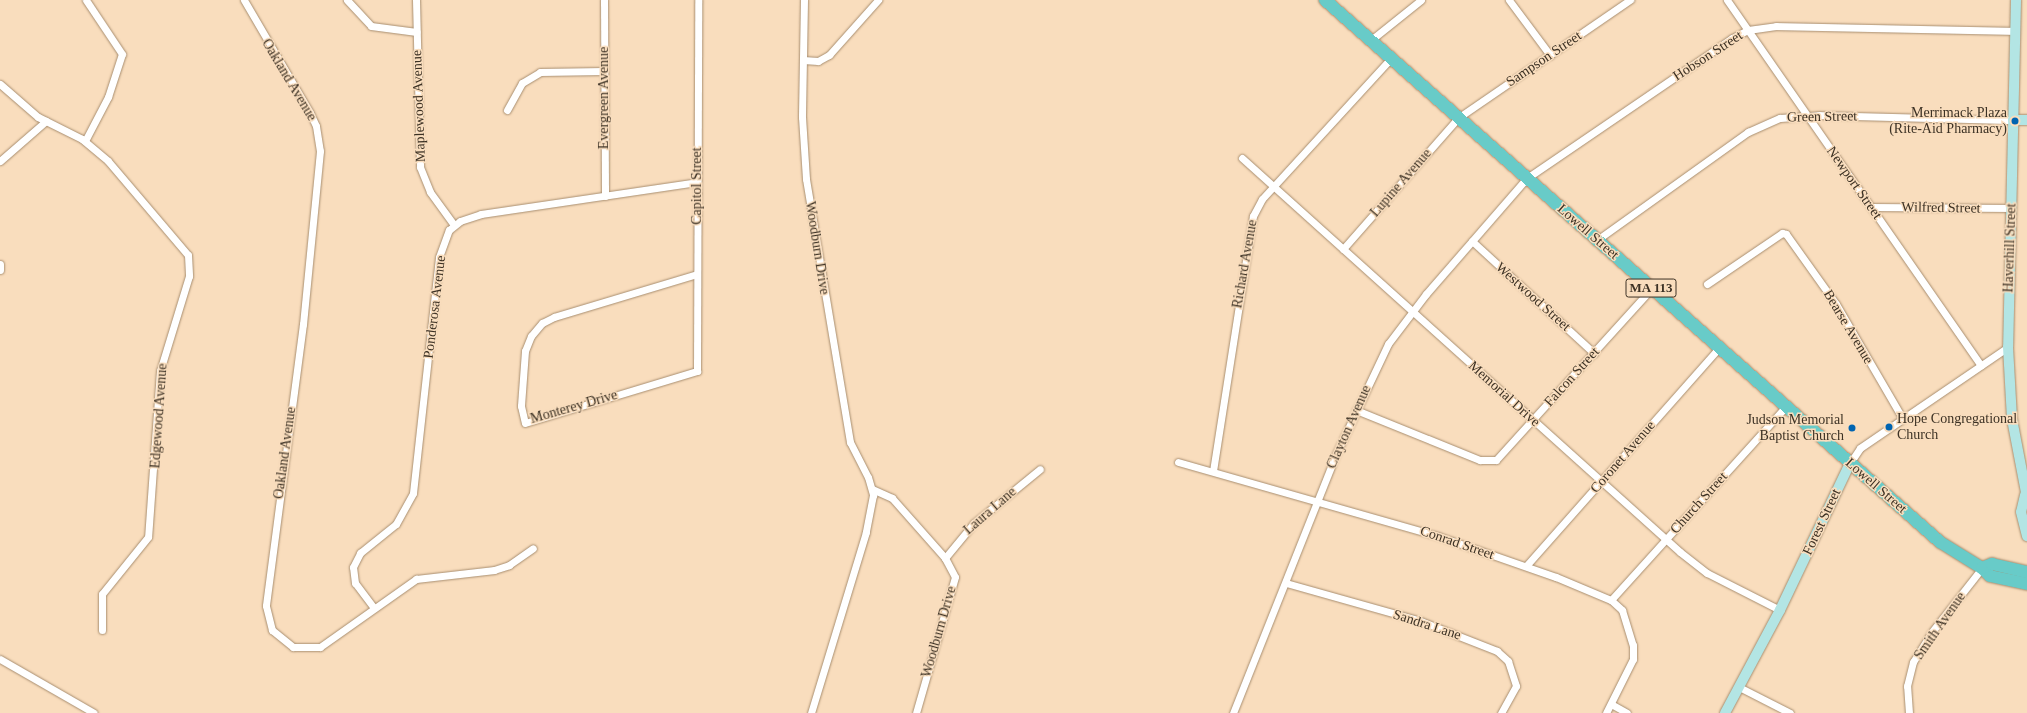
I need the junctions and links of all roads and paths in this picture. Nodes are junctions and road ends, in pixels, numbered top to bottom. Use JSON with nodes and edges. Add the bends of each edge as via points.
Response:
{"nodes":[{"id":1,"x":86,"y":0,"type":"edge"},
{"id":2,"x":244,"y":0,"type":"edge"},
{"id":3,"x":347,"y":0,"type":"edge"},
{"id":4,"x":416,"y":0,"type":"edge"},
{"id":5,"x":604,"y":0,"type":"edge"},
{"id":6,"x":698,"y":0,"type":"edge"},
{"id":7,"x":804,"y":0,"type":"edge"},
{"id":8,"x":878,"y":0,"type":"edge"},
{"id":9,"x":1325,"y":0,"type":"edge"},
{"id":10,"x":1421,"y":0,"type":"edge"},
{"id":11,"x":1510,"y":0,"type":"edge"},
{"id":12,"x":1630,"y":0,"type":"edge"},
{"id":13,"x":1727,"y":0,"type":"edge"},
{"id":14,"x":2016,"y":0,"type":"edge"},
{"id":15,"x":1620,"y":3,"type":"edge"},
{"id":16,"x":1748,"y":30,"type":"junction"},
{"id":17,"x":2015,"y":31,"type":"junction"},
{"id":18,"x":417,"y":32,"type":"junction"},
{"id":19,"x":1371,"y":40,"type":"junction"},
{"id":20,"x":1550,"y":55,"type":"junction"},
{"id":21,"x":1391,"y":58,"type":"junction"},
{"id":22,"x":803,"y":60,"type":"junction"},
{"id":23,"x":604,"y":71,"type":"junction"},
{"id":24,"x":0,"y":84,"type":"edge"},
{"id":25,"x":507,"y":110,"type":"dead end"},
{"id":26,"x":1807,"y":115,"type":"junction"},
{"id":27,"x":1458,"y":118,"type":"junction"},
{"id":28,"x":2013,"y":120,"type":"junction"},
{"id":29,"x":2027,"y":120,"type":"edge"},
{"id":30,"x":46,"y":121,"type":"junction"},
{"id":31,"x":86,"y":142,"type":"junction"},
{"id":32,"x":1242,"y":158,"type":"dead end"},
{"id":33,"x":0,"y":161,"type":"edge"},
{"id":34,"x":1527,"y":178,"type":"junction"},
{"id":35,"x":697,"y":182,"type":"junction"},
{"id":36,"x":1274,"y":186,"type":"junction"},
{"id":37,"x":605,"y":196,"type":"junction"},
{"id":38,"x":1871,"y":207,"type":"junction"},
{"id":39,"x":2012,"y":208,"type":"junction"},
{"id":40,"x":454,"y":225,"type":"junction"},
{"id":41,"x":1597,"y":240,"type":"junction"},
{"id":42,"x":1472,"y":241,"type":"junction"},
{"id":43,"x":1343,"y":249,"type":"junction"},
{"id":44,"x":0,"y":264,"type":"edge"},
{"id":45,"x":0,"y":270,"type":"edge"},
{"id":46,"x":697,"y":274,"type":"junction"},
{"id":47,"x":1707,"y":284,"type":"dead end"},
{"id":48,"x":1652,"y":288,"type":"junction"},
{"id":49,"x":1412,"y":311,"type":"junction"},
{"id":50,"x":2008,"y":347,"type":"junction"},
{"id":51,"x":1720,"y":348,"type":"junction"},
{"id":52,"x":1594,"y":353,"type":"junction"},
{"id":53,"x":1981,"y":365,"type":"junction"},
{"id":54,"x":697,"y":371,"type":"joint"},
{"id":55,"x":1786,"y":406,"type":"junction"},
{"id":56,"x":1356,"y":410,"type":"junction"},
{"id":57,"x":1903,"y":419,"type":"junction"},
{"id":58,"x":1533,"y":420,"type":"junction"},
{"id":59,"x":1178,"y":462,"type":"dead end"},
{"id":60,"x":1850,"y":463,"type":"junction"},
{"id":61,"x":1040,"y":469,"type":"dead end"},
{"id":62,"x":1212,"y":471,"type":"junction"},
{"id":63,"x":1602,"y":481,"type":"junction"},
{"id":64,"x":872,"y":488,"type":"junction"},
{"id":65,"x":2026,"y":496,"type":"edge"},
{"id":66,"x":1318,"y":501,"type":"junction"},
{"id":67,"x":2027,"y":536,"type":"edge"},
{"id":68,"x":1666,"y":539,"type":"junction"},
{"id":69,"x":533,"y":548,"type":"dead end"},
{"id":70,"x":945,"y":558,"type":"junction"},
{"id":71,"x":1526,"y":566,"type":"junction"},
{"id":72,"x":1982,"y":568,"type":"junction"},
{"id":73,"x":2027,"y":572,"type":"edge"},
{"id":74,"x":1286,"y":583,"type":"junction"},
{"id":75,"x":2027,"y":584,"type":"edge"},
{"id":76,"x":1612,"y":600,"type":"junction"},
{"id":77,"x":374,"y":608,"type":"junction"},
{"id":78,"x":1780,"y":610,"type":"junction"},
{"id":79,"x":102,"y":630,"type":"dead end"},
{"id":80,"x":0,"y":659,"type":"edge"},
{"id":81,"x":1739,"y":687,"type":"junction"},
{"id":82,"x":1611,"y":704,"type":"junction"},
{"id":83,"x":94,"y":713,"type":"edge"},
{"id":84,"x":811,"y":713,"type":"edge"},
{"id":85,"x":916,"y":713,"type":"edge"},
{"id":86,"x":1233,"y":713,"type":"edge"},
{"id":87,"x":1501,"y":713,"type":"edge"},
{"id":88,"x":1606,"y":713,"type":"edge"},
{"id":89,"x":1627,"y":713,"type":"edge"},
{"id":90,"x":1725,"y":713,"type":"edge"},
{"id":91,"x":1790,"y":713,"type":"edge"},
{"id":92,"x":1908,"y":713,"type":"edge"}],
"edges":[{"from":1,"to":31,"type":"street","via":[[122,54],[108,97]]},
{"from":2,"to":77,"type":"street","name":"Oakland Avenue","via":[[310,113],[316,126],[320,151],[303,324],[271,559],[267,618],[276,635],[287,644],[313,649],[332,641]]},
{"from":3,"to":18,"type":"street","via":[[371,26]]},
{"from":4,"to":18,"type":"street","name":"Maplewood Avenue"},
{"from":5,"to":23,"type":"street","name":"Evergreen Avenue"},
{"from":6,"to":35,"type":"street","name":"Capitol Street"},
{"from":7,"to":22,"type":"street","name":"Woodburn Drive"},
{"from":8,"to":22,"type":"street","via":[[829,55],[818,61]]},
{"from":9,"to":19,"type":"main road","name":"Lowell Street","number":"MA 113"},
{"from":10,"to":19,"type":"street"},
{"from":11,"to":20,"type":"street"},
{"from":12,"to":15,"type":"street","name":"Sampson Street"},
{"from":13,"to":16,"type":"street","name":"Newport Street"},
{"from":14,"to":17,"type":"main road","name":"Haverhill Street"},
{"from":15,"to":20,"type":"street","name":"Sampson Street"},
{"from":16,"to":17,"type":"street","name":"Hobson Street","via":[[1776,26]]},
{"from":16,"to":26,"type":"street","name":"Newport Street"},
{"from":16,"to":34,"type":"street","name":"Hobson Street"},
{"from":17,"to":28,"type":"main road","name":"Haverhill Street"},
{"from":18,"to":40,"type":"street","name":"Maplewood Avenue","via":[[420,167],[430,192]]},
{"from":19,"to":21,"type":"main road","name":"Lowell Street","number":"MA 113"},
{"from":20,"to":27,"type":"street","name":"Sampson Street"},
{"from":21,"to":27,"type":"main road","name":"Lowell Street","number":"MA 113"},
{"from":21,"to":36,"type":"street","name":"Richard Avenue"},
{"from":22,"to":64,"type":"street","name":"Woodburn Drive","via":[[802,139],[806,179],[849,437]]},
{"from":23,"to":25,"type":"street","via":[[540,72],[522,83]]},
{"from":23,"to":37,"type":"street","name":"Evergreen Avenue"},
{"from":24,"to":30,"type":"street","name":"Edgewood Avenue","via":[[17,102]]},
{"from":26,"to":28,"type":"street","name":"Green Street"},
{"from":26,"to":38,"type":"street","name":"Newport Street"},
{"from":26,"to":41,"type":"street","name":"Green Street","via":[[1780,118],[1748,132]]},
{"from":27,"to":34,"type":"main road","name":"Lowell Street","number":"MA 113"},
{"from":27,"to":43,"type":"street","name":"Lupine Avenue"},
{"from":28,"to":29,"type":"main road"},
{"from":28,"to":39,"type":"main road","name":"Haverhill Street"},
{"from":30,"to":31,"type":"street","name":"Edgewood Avenue"},
{"from":30,"to":33,"type":"street"},
{"from":31,"to":79,"type":"street","name":"Edgewood Avenue","via":[[121,174],[182,245],[190,264],[162,358],[148,537],[102,594]]},
{"from":32,"to":36,"type":"street","name":"Memorial Drive"},
{"from":34,"to":41,"type":"main road","name":"Lowell Street","number":"MA 113"},
{"from":34,"to":42,"type":"street","name":"Clayton Avenue"},
{"from":35,"to":37,"type":"street"},
{"from":35,"to":46,"type":"street","name":"Capitol Street"},
{"from":36,"to":43,"type":"street","name":"Memorial Drive"},
{"from":36,"to":62,"type":"street","name":"Richard Avenue","via":[[1257,207],[1250,227]]},
{"from":37,"to":40,"type":"street","via":[[481,214]]},
{"from":38,"to":39,"type":"street","name":"Wilfred Street"},
{"from":38,"to":53,"type":"street","name":"Newport Street"},
{"from":39,"to":50,"type":"main road","name":"Haverhill Street"},
{"from":40,"to":77,"type":"street","name":"Ponderosa Avenue","via":[[445,237],[440,257],[413,493],[396,524],[360,553],[353,567],[355,583]]},
{"from":41,"to":48,"type":"main road","name":"Lowell Street","number":"MA 113"},
{"from":42,"to":49,"type":"street","name":"Clayton Avenue"},
{"from":42,"to":52,"type":"street","name":"Westwood Street"},
{"from":43,"to":49,"type":"street","name":"Memorial Drive"},
{"from":44,"to":45,"type":"street"},
{"from":46,"to":54,"type":"street","name":"Capitol Street"},
{"from":46,"to":54,"type":"street","name":"Monterey Drive","via":[[554,317],[542,323],[531,336],[525,351],[522,413],[525,422]]},
{"from":47,"to":57,"type":"street","name":"Bearse Avenue","via":[[1782,234],[1789,238],[1836,304]]},
{"from":48,"to":51,"type":"main road","name":"Lowell Street","number":"MA 113"},
{"from":48,"to":52,"type":"street","name":"Falcon Street"},
{"from":49,"to":56,"type":"street","name":"Clayton Avenue","via":[[1388,344]]},
{"from":49,"to":58,"type":"street","name":"Memorial Drive"},
{"from":50,"to":53,"type":"street","name":"Forest Street"},
{"from":50,"to":65,"type":"main road","name":"Haverhill Street","via":[[2012,419]]},
{"from":51,"to":55,"type":"main road","name":"Lowell Street","number":"MA 113"},
{"from":51,"to":63,"type":"street","name":"Coronet Avenue"},
{"from":52,"to":58,"type":"street","name":"Falcon Street"},
{"from":53,"to":57,"type":"street","name":"Forest Street"},
{"from":55,"to":60,"type":"main road","name":"Lowell Street","number":"MA 113"},
{"from":55,"to":68,"type":"street","name":"Church Street"},
{"from":56,"to":58,"type":"street","name":"Falcon Street","via":[[1489,462],[1504,453]]},
{"from":56,"to":66,"type":"street","name":"Clayton Avenue"},
{"from":57,"to":60,"type":"street","name":"Forest Street","via":[[1860,448]]},
{"from":58,"to":63,"type":"street","name":"Memorial Drive"},
{"from":59,"to":62,"type":"street","name":"Conrad Street"},
{"from":60,"to":72,"type":"main road","name":"Lowell Street","number":"MA 113","via":[[1940,542]]},
{"from":60,"to":78,"type":"main road","name":"Forest Street"},
{"from":61,"to":70,"type":"street","name":"Laura Lane","via":[[974,523]]},
{"from":62,"to":66,"type":"street","name":"Conrad Street"},
{"from":63,"to":68,"type":"street","name":"Memorial Drive"},
{"from":63,"to":71,"type":"street","name":"Coronet Avenue"},
{"from":64,"to":70,"type":"street","name":"Woodburn Drive","via":[[892,498]]},
{"from":64,"to":84,"type":"street","via":[[868,527]]},
{"from":65,"to":67,"type":"main road","name":"Haverhill Street","via":[[2021,512]]},
{"from":66,"to":71,"type":"street","name":"Conrad Street","via":[[1431,533]]},
{"from":66,"to":74,"type":"street","name":"Clayton Avenue"},
{"from":68,"to":76,"type":"street","name":"Church Street"},
{"from":68,"to":78,"type":"street","name":"Memorial Drive","via":[[1707,573]]},
{"from":69,"to":77,"type":"street","name":"Oakland Avenue","via":[[509,565],[494,570],[416,579]]},
{"from":70,"to":85,"type":"street","name":"Woodburn Drive","via":[[954,581]]},
{"from":71,"to":76,"type":"street","name":"Conrad Street"},
{"from":72,"to":73,"type":"main road","via":[[1992,564]]},
{"from":72,"to":75,"type":"main road","name":"Lowell Street","number":"MA 113","via":[[1990,576]]},
{"from":72,"to":92,"type":"street","name":"Smith Avenue","via":[[1931,633],[1913,662],[1907,686]]},
{"from":74,"to":86,"type":"street","name":"Clayton Avenue"},
{"from":74,"to":87,"type":"street","name":"Sandra Lane","via":[[1418,620],[1497,651],[1508,661],[1516,686]]},
{"from":76,"to":82,"type":"street","via":[[1624,616],[1633,645],[1634,659]]},
{"from":78,"to":81,"type":"main road","name":"Forest Street"},
{"from":80,"to":83,"type":"street"},
{"from":81,"to":90,"type":"main road","name":"Forest Street"},
{"from":81,"to":91,"type":"street"},
{"from":82,"to":88,"type":"street"},
{"from":82,"to":89,"type":"street"}]}
